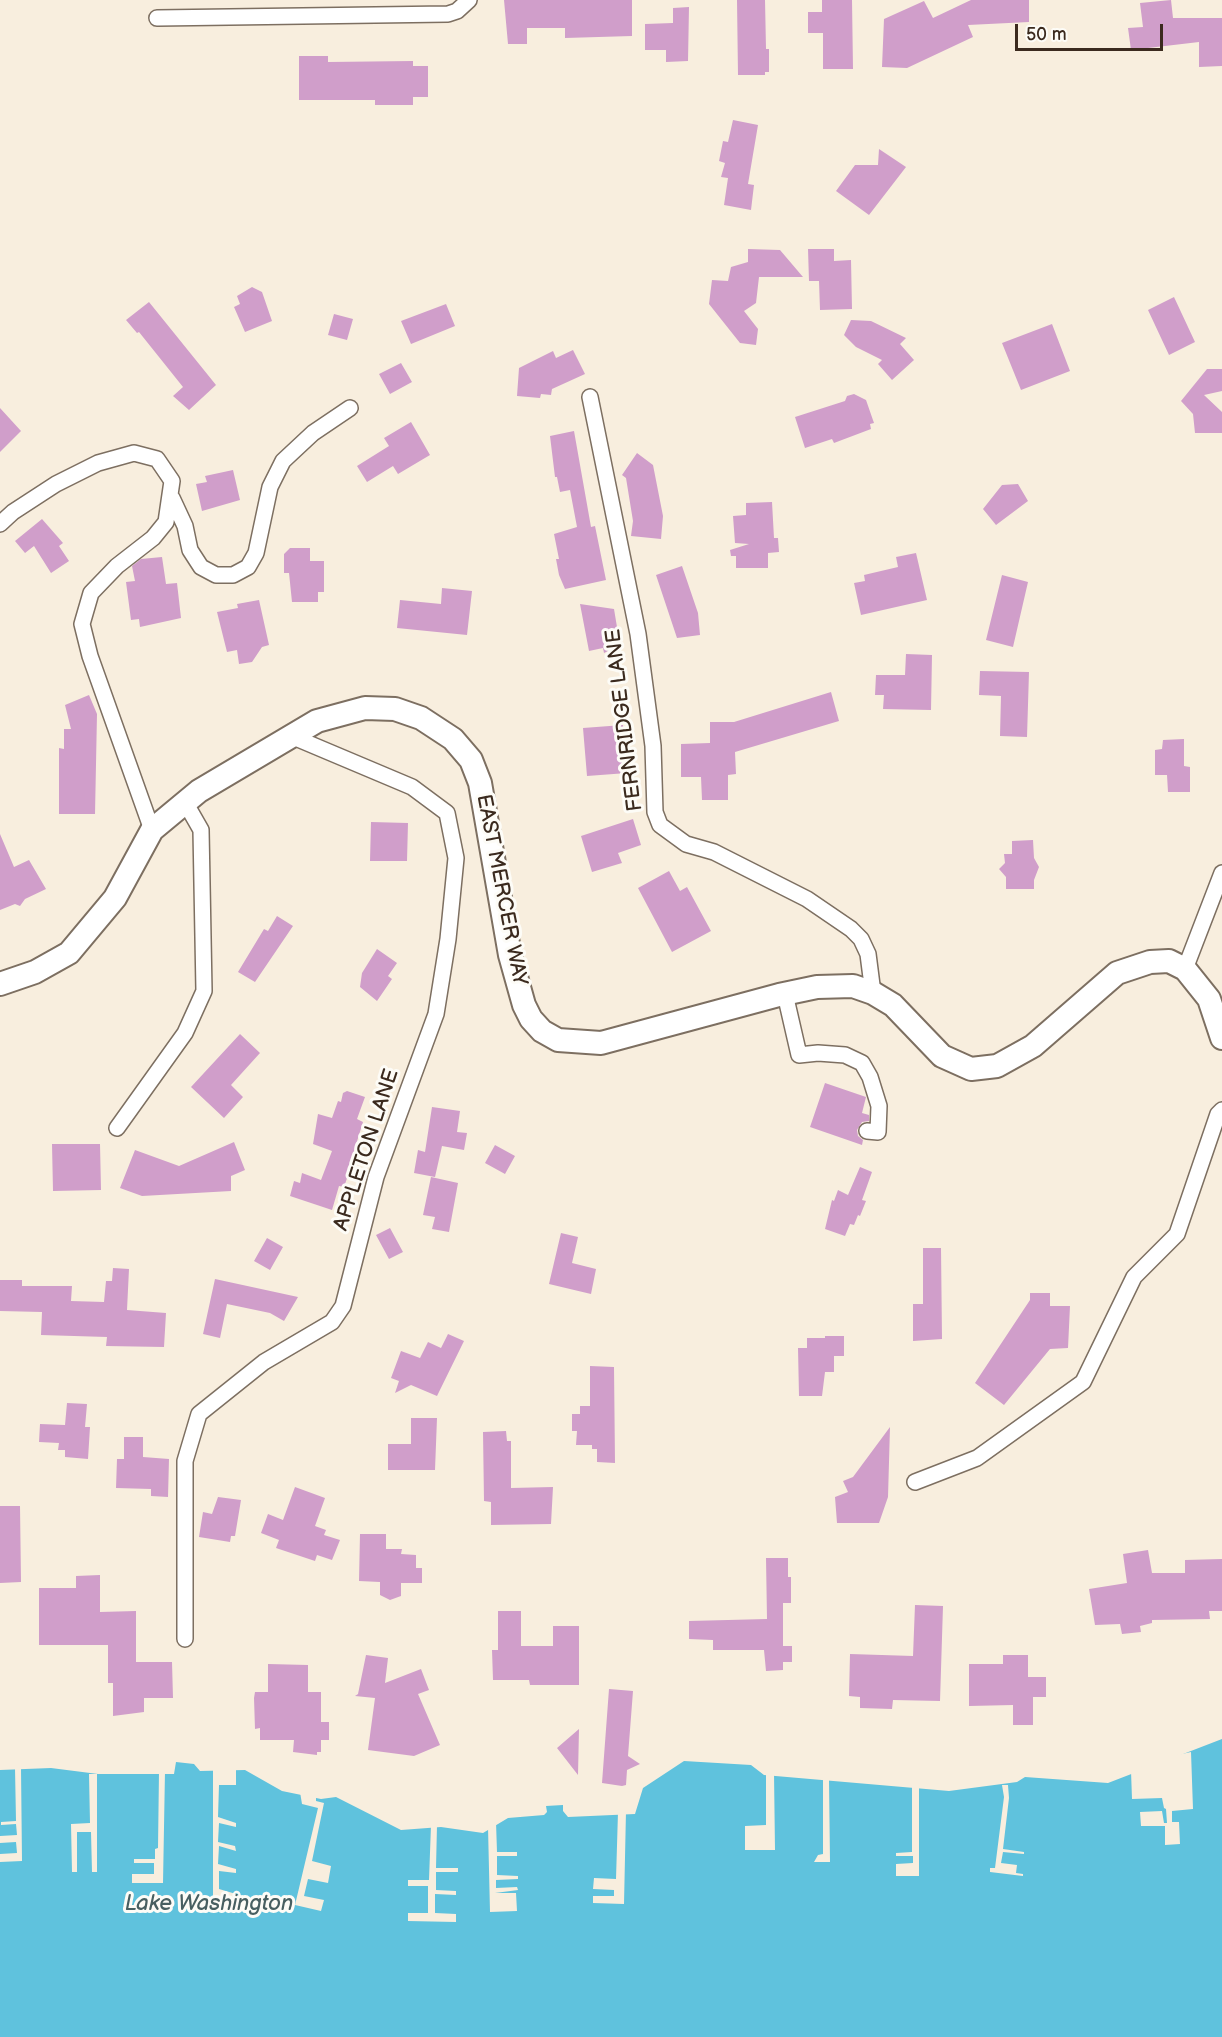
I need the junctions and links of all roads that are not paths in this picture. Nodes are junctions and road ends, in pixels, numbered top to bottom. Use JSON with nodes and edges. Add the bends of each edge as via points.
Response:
{"nodes":[{"id":1,"x":467,"y":2,"type":"edge"},
{"id":2,"x":157,"y":18,"type":"dead end"},
{"id":3,"x":590,"y":397,"type":"dead end"},
{"id":4,"x":350,"y":408,"type":"dead end"},
{"id":5,"x":172,"y":498,"type":"junction"},
{"id":6,"x":0,"y":524,"type":"edge"},
{"id":7,"x":291,"y":736,"type":"junction"},
{"id":8,"x":185,"y":802,"type":"junction"},
{"id":9,"x":152,"y":830,"type":"junction"},
{"id":10,"x":1222,"y":873,"type":"edge"},
{"id":11,"x":1185,"y":969,"type":"junction"},
{"id":12,"x":0,"y":984,"type":"edge"},
{"id":13,"x":873,"y":993,"type":"junction"},
{"id":14,"x":785,"y":994,"type":"junction"},
{"id":15,"x":1222,"y":1038,"type":"edge"},
{"id":16,"x":1222,"y":1110,"type":"edge"},
{"id":17,"x":117,"y":1128,"type":"dead end"},
{"id":18,"x":867,"y":1131,"type":"dead end"},
{"id":19,"x":915,"y":1482,"type":"dead end"},
{"id":20,"x":185,"y":1638,"type":"dead end"}],
"edges":[{"from":1,"to":2,"type":"street","via":[[448,14]]},
{"from":3,"to":13,"type":"street","name":"FERNRIDGE LANE","via":[[638,634],[653,746],[655,812],[660,825],[686,844],[714,852],[807,899],[851,929],[868,954]]},
{"from":4,"to":5,"type":"street","via":[[313,433],[284,461],[270,487],[256,553],[248,567],[233,575],[216,575],[201,567],[190,550],[185,526]]},
{"from":5,"to":6,"type":"street","via":[[172,481],[157,459],[134,453],[98,463],[56,484]]},
{"from":5,"to":9,"type":"street","via":[[166,522],[153,538],[91,593],[82,624]]},
{"from":7,"to":8,"type":"street","name":"EAST MERCER WAY"},
{"from":7,"to":14,"type":"street","name":"EAST MERCER WAY","via":[[317,721],[364,708],[394,709],[421,718],[453,739],[471,760],[480,783],[510,955],[524,1005],[542,1031],[558,1040],[601,1043]]},
{"from":7,"to":20,"type":"street","name":"APPLETON LANE","via":[[412,787],[447,813],[456,858],[448,939],[436,1014],[376,1177],[339,1314],[264,1362],[199,1414],[185,1461]]},
{"from":8,"to":9,"type":"street","name":"EAST MERCER WAY"},
{"from":8,"to":17,"type":"street","via":[[201,830],[204,991],[185,1033]]},
{"from":9,"to":12,"type":"street","name":"EAST MERCER WAY","via":[[115,898],[69,952],[35,972]]},
{"from":10,"to":11,"type":"street"},
{"from":11,"to":13,"type":"street","name":"EAST MERCER WAY","via":[[1169,962],[1150,962],[1117,973],[1033,1046],[997,1066],[971,1069],[942,1056],[893,1005]]},
{"from":11,"to":15,"type":"street","via":[[1209,999]]},
{"from":13,"to":14,"type":"street","name":"EAST MERCER WAY","via":[[853,986],[817,987]]},
{"from":14,"to":18,"type":"street","via":[[799,1055],[844,1055],[862,1063],[879,1106],[879,1132]]},
{"from":16,"to":19,"type":"street","via":[[1177,1234],[1134,1277],[1083,1382],[977,1458]]}]}
